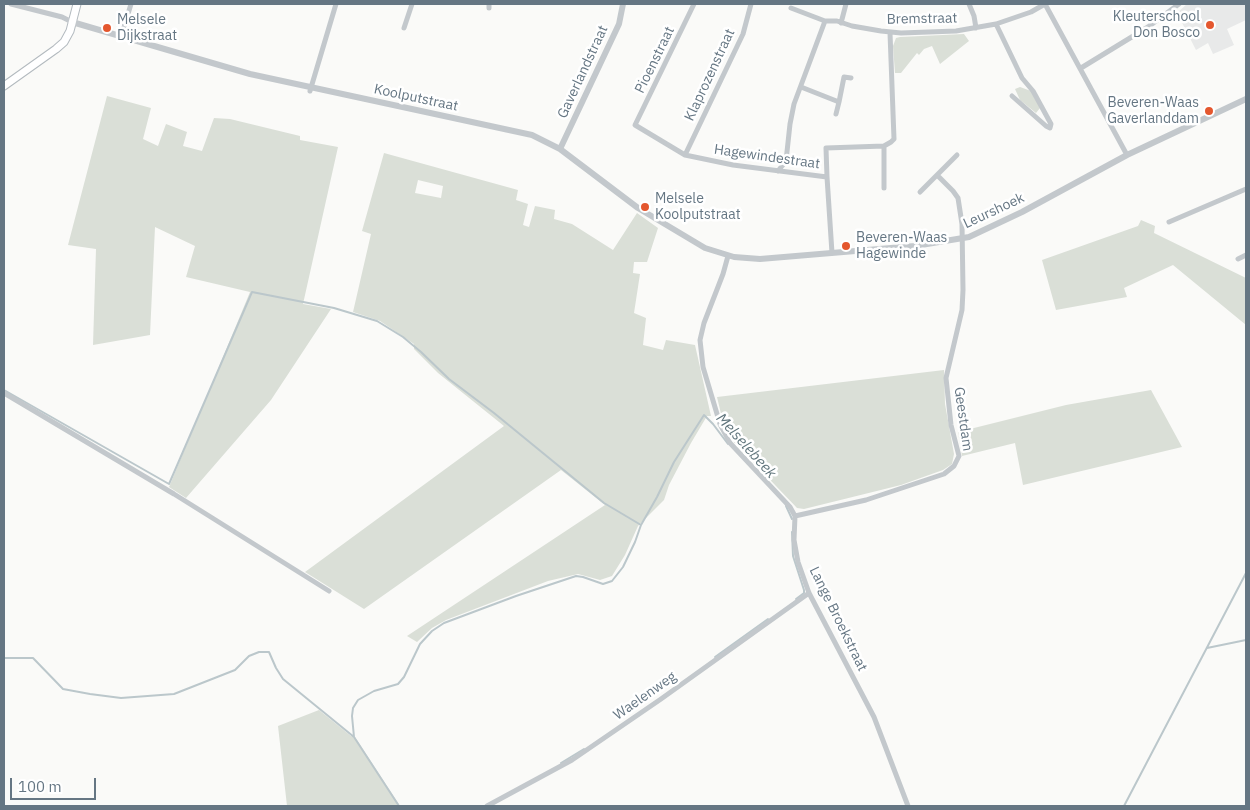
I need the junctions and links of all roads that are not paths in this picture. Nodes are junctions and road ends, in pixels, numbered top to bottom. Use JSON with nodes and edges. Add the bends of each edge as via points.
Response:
{"nodes":[{"id":1,"x":11,"y":4,"type":"edge"},
{"id":2,"x":77,"y":4,"type":"edge"},
{"id":3,"x":131,"y":4,"type":"edge"},
{"id":4,"x":336,"y":4,"type":"edge"},
{"id":5,"x":412,"y":4,"type":"edge"},
{"id":6,"x":624,"y":4,"type":"edge"},
{"id":7,"x":694,"y":4,"type":"edge"},
{"id":8,"x":751,"y":4,"type":"edge"},
{"id":9,"x":846,"y":4,"type":"edge"},
{"id":10,"x":969,"y":4,"type":"edge"},
{"id":11,"x":1045,"y":4,"type":"edge"},
{"id":12,"x":1178,"y":4,"type":"edge"},
{"id":13,"x":791,"y":8,"type":"dead end"},
{"id":14,"x":825,"y":21,"type":"junction"},
{"id":15,"x":72,"y":22,"type":"junction"},
{"id":16,"x":841,"y":23,"type":"junction"},
{"id":17,"x":996,"y":24,"type":"junction"},
{"id":18,"x":404,"y":28,"type":"dead end"},
{"id":19,"x":976,"y":28,"type":"junction"},
{"id":20,"x":890,"y":33,"type":"junction"},
{"id":21,"x":121,"y":37,"type":"junction"},
{"id":22,"x":1081,"y":68,"type":"junction"},
{"id":23,"x":851,"y":78,"type":"dead end"},
{"id":24,"x":4,"y":86,"type":"edge"},
{"id":25,"x":801,"y":87,"type":"junction"},
{"id":26,"x":310,"y":90,"type":"junction"},
{"id":27,"x":1012,"y":96,"type":"dead end"},
{"id":28,"x":1246,"y":99,"type":"edge"},
{"id":29,"x":839,"y":102,"type":"junction"},
{"id":30,"x":836,"y":114,"type":"dead end"},
{"id":31,"x":635,"y":125,"type":"joint"},
{"id":32,"x":884,"y":146,"type":"junction"},
{"id":33,"x":560,"y":149,"type":"junction"},
{"id":34,"x":685,"y":155,"type":"junction"},
{"id":35,"x":957,"y":155,"type":"dead end"},
{"id":36,"x":1127,"y":156,"type":"junction"},
{"id":37,"x":778,"y":171,"type":"junction"},
{"id":38,"x":937,"y":175,"type":"junction"},
{"id":39,"x":827,"y":177,"type":"junction"},
{"id":40,"x":884,"y":188,"type":"dead end"},
{"id":41,"x":1246,"y":189,"type":"edge"},
{"id":42,"x":920,"y":192,"type":"dead end"},
{"id":43,"x":1169,"y":222,"type":"dead end"},
{"id":44,"x":962,"y":239,"type":"junction"},
{"id":45,"x":832,"y":253,"type":"junction"},
{"id":46,"x":1246,"y":255,"type":"edge"},
{"id":47,"x":728,"y":256,"type":"junction"},
{"id":48,"x":1238,"y":259,"type":"dead end"},
{"id":49,"x":4,"y":394,"type":"edge"},
{"id":50,"x":795,"y":516,"type":"junction"},
{"id":51,"x":329,"y":591,"type":"dead end"},
{"id":52,"x":809,"y":593,"type":"junction"},
{"id":53,"x":487,"y":806,"type":"edge"},
{"id":54,"x":908,"y":806,"type":"edge"}],
"edges":[{"from":1,"to":15,"type":"street"},
{"from":2,"to":15,"type":"main road"},
{"from":3,"to":21,"type":"street"},
{"from":4,"to":26,"type":"street"},
{"from":5,"to":18,"type":"street"},
{"from":6,"to":33,"type":"street","name":"Gaverlandstraat","via":[[619,24]]},
{"from":7,"to":31,"type":"street","name":"Pioenstraat"},
{"from":8,"to":34,"type":"street","name":"Klaprozenstraat","via":[[743,34]]},
{"from":9,"to":16,"type":"street"},
{"from":10,"to":19,"type":"street"},
{"from":11,"to":17,"type":"street","name":"Bremstraat"},
{"from":11,"to":22,"type":"street"},
{"from":12,"to":22,"type":"street","via":[[1148,28]]},
{"from":13,"to":14,"type":"street","name":"Bremstraat"},
{"from":14,"to":16,"type":"street","name":"Bremstraat"},
{"from":14,"to":25,"type":"street"},
{"from":15,"to":21,"type":"street","name":"Koolputstraat"},
{"from":15,"to":24,"type":"main road","via":[[68,34],[56,49]]},
{"from":16,"to":20,"type":"street","name":"Bremstraat"},
{"from":17,"to":19,"type":"street","name":"Bremstraat"},
{"from":17,"to":27,"type":"street","via":[[1022,78],[1051,124],[1050,128]]},
{"from":19,"to":20,"type":"street","name":"Bremstraat"},
{"from":20,"to":32,"type":"street","via":[[894,135]]},
{"from":21,"to":26,"type":"street","name":"Koolputstraat"},
{"from":22,"to":36,"type":"street"},
{"from":23,"to":29,"type":"street","via":[[844,77]]},
{"from":25,"to":29,"type":"street"},
{"from":25,"to":37,"type":"street","via":[[790,124],[786,161]]},
{"from":26,"to":33,"type":"street","name":"Koolputstraat","via":[[532,135]]},
{"from":28,"to":36,"type":"street","name":"Leurshoek"},
{"from":29,"to":30,"type":"street"},
{"from":31,"to":34,"type":"street","name":"Hagewindestraat"},
{"from":32,"to":39,"type":"street","via":[[826,148]]},
{"from":32,"to":40,"type":"street"},
{"from":33,"to":47,"type":"street","name":"Koolputstraat","via":[[653,218],[705,248]]},
{"from":34,"to":37,"type":"street","name":"Hagewindestraat"},
{"from":35,"to":38,"type":"street"},
{"from":36,"to":44,"type":"street","name":"Leurshoek","via":[[1022,212]]},
{"from":37,"to":39,"type":"street","name":"Hagewindestraat"},
{"from":38,"to":42,"type":"street"},
{"from":38,"to":44,"type":"street","name":"Geestdam","via":[[958,198]]},
{"from":39,"to":45,"type":"street","name":"Hagewindestraat"},
{"from":41,"to":43,"type":"street"},
{"from":44,"to":45,"type":"street","name":"Leurshoek"},
{"from":44,"to":50,"type":"street","name":"Geestdam","via":[[962,310],[946,378],[958,456],[954,466],[944,474],[866,500]]},
{"from":45,"to":47,"type":"street","name":"Leurshoek","via":[[760,259]]},
{"from":46,"to":48,"type":"street"},
{"from":47,"to":50,"type":"street","via":[[700,340],[703,367],[724,434]]},
{"from":49,"to":51,"type":"street","via":[[166,489]]},
{"from":50,"to":52,"type":"street","name":"Lange Broekstraat","via":[[794,540]]},
{"from":52,"to":53,"type":"street","name":"Waelenweg","via":[[572,760]]},
{"from":52,"to":54,"type":"street","name":"Lange Broekstraat","via":[[874,717]]}]}
